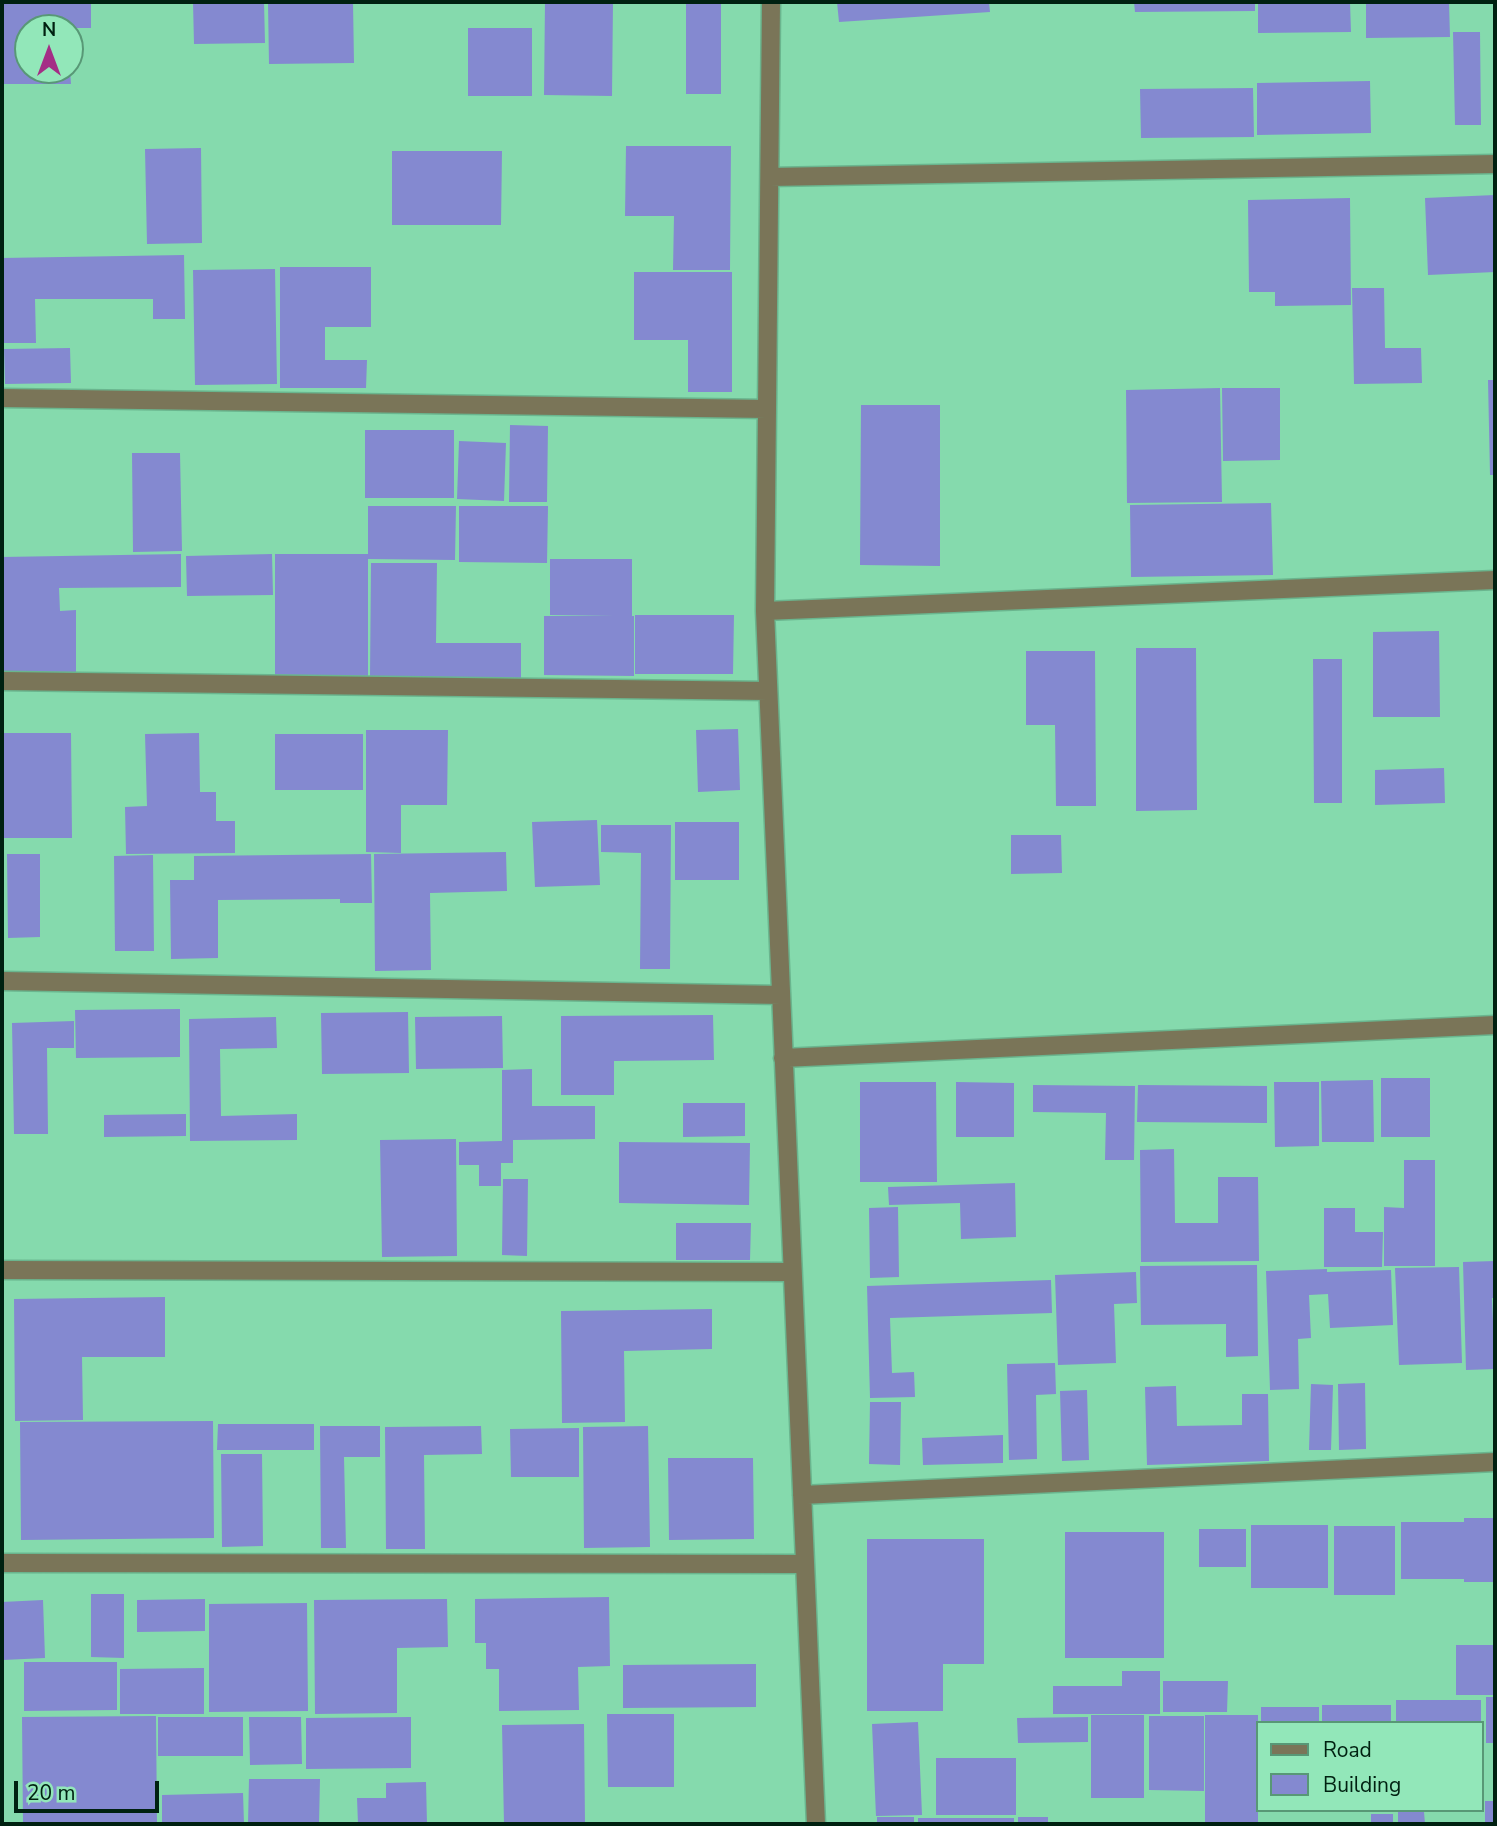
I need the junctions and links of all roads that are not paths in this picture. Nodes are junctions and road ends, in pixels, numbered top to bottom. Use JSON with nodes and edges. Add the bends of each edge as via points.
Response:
{"nodes":[{"id":1,"x":771,"y":2,"type":"edge"},
{"id":2,"x":1495,"y":164,"type":"edge"},
{"id":3,"x":770,"y":177,"type":"junction"},
{"id":4,"x":2,"y":398,"type":"edge"},
{"id":5,"x":767,"y":409,"type":"junction"},
{"id":6,"x":1495,"y":580,"type":"edge"},
{"id":7,"x":765,"y":611,"type":"junction"},
{"id":8,"x":2,"y":681,"type":"edge"},
{"id":9,"x":768,"y":691,"type":"junction"},
{"id":10,"x":2,"y":981,"type":"edge"},
{"id":11,"x":781,"y":995,"type":"junction"},
{"id":12,"x":1495,"y":1025,"type":"edge"},
{"id":13,"x":783,"y":1058,"type":"junction"},
{"id":14,"x":2,"y":1270,"type":"edge"},
{"id":15,"x":792,"y":1272,"type":"junction"},
{"id":16,"x":1495,"y":1462,"type":"edge"},
{"id":17,"x":802,"y":1495,"type":"junction"},
{"id":18,"x":2,"y":1563,"type":"edge"},
{"id":19,"x":805,"y":1564,"type":"junction"},
{"id":20,"x":816,"y":1824,"type":"edge"}],
"edges":[{"from":1,"to":3,"type":"street"},
{"from":2,"to":3,"type":"street"},
{"from":3,"to":5,"type":"street"},
{"from":4,"to":5,"type":"street"},
{"from":5,"to":7,"type":"street"},
{"from":6,"to":7,"type":"street"},
{"from":7,"to":9,"type":"street"},
{"from":8,"to":9,"type":"street"},
{"from":9,"to":11,"type":"street"},
{"from":10,"to":11,"type":"street"},
{"from":11,"to":13,"type":"street"},
{"from":12,"to":13,"type":"street"},
{"from":13,"to":15,"type":"street"},
{"from":14,"to":15,"type":"street"},
{"from":15,"to":17,"type":"street"},
{"from":16,"to":17,"type":"street"},
{"from":17,"to":19,"type":"street"},
{"from":18,"to":19,"type":"street"},
{"from":19,"to":20,"type":"street"}]}
